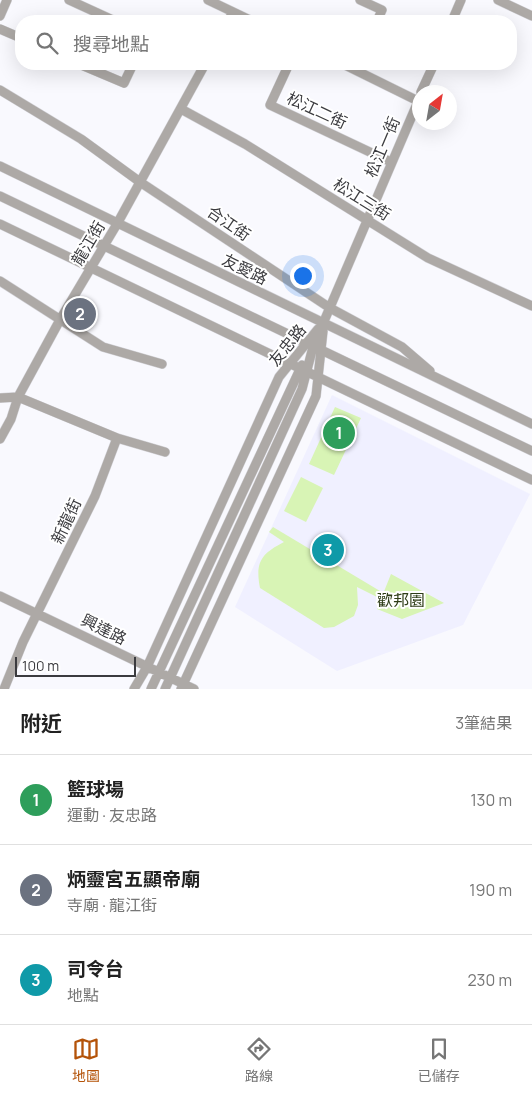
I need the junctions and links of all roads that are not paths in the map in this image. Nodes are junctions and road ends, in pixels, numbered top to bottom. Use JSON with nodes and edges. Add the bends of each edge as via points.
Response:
{"nodes":[{"id":1,"x":7,"y":0,"type":"edge"},
{"id":2,"x":69,"y":0,"type":"edge"},
{"id":3,"x":208,"y":0,"type":"edge"},
{"id":4,"x":360,"y":0,"type":"edge"},
{"id":5,"x":461,"y":0,"type":"edge"},
{"id":6,"x":498,"y":0,"type":"edge"},
{"id":7,"x":233,"y":12,"type":"junction"},
{"id":8,"x":102,"y":15,"type":"edge"},
{"id":9,"x":231,"y":15,"type":"edge"},
{"id":10,"x":239,"y":15,"type":"edge"},
{"id":11,"x":380,"y":15,"type":"edge"},
{"id":12,"x":455,"y":15,"type":"edge"},
{"id":13,"x":0,"y":16,"type":"edge"},
{"id":14,"x":532,"y":16,"type":"edge"},
{"id":15,"x":0,"y":29,"type":"edge"},
{"id":16,"x":15,"y":35,"type":"edge"},
{"id":17,"x":93,"y":70,"type":"edge"},
{"id":18,"x":130,"y":70,"type":"edge"},
{"id":19,"x":202,"y":70,"type":"edge"},
{"id":20,"x":285,"y":70,"type":"edge"},
{"id":21,"x":364,"y":70,"type":"edge"},
{"id":22,"x":431,"y":70,"type":"edge"},
{"id":23,"x":424,"y":85,"type":"edge"},
{"id":24,"x":0,"y":90,"type":"edge"},
{"id":25,"x":412,"y":94,"type":"edge"},
{"id":26,"x":181,"y":109,"type":"junction"},
{"id":27,"x":412,"y":114,"type":"edge"},
{"id":28,"x":392,"y":162,"type":"junction"},
{"id":29,"x":0,"y":166,"type":"edge"},
{"id":30,"x":140,"y":182,"type":"junction"},
{"id":31,"x":0,"y":196,"type":"edge"},
{"id":32,"x":367,"y":220,"type":"junction"},
{"id":33,"x":0,"y":224,"type":"edge"},
{"id":34,"x":117,"y":224,"type":"junction"},
{"id":35,"x":103,"y":246,"type":"junction"},
{"id":36,"x":91,"y":267,"type":"junction"},
{"id":37,"x":0,"y":281,"type":"edge"},
{"id":38,"x":532,"y":306,"type":"edge"},
{"id":39,"x":330,"y":308,"type":"junction"},
{"id":40,"x":61,"y":318,"type":"junction"},
{"id":41,"x":323,"y":324,"type":"junction"},
{"id":42,"x":313,"y":347,"type":"junction"},
{"id":43,"x":290,"y":363,"type":"junction"},
{"id":44,"x":162,"y":364,"type":"dead end"},
{"id":45,"x":303,"y":369,"type":"junction"},
{"id":46,"x":320,"y":377,"type":"junction"},
{"id":47,"x":440,"y":380,"type":"junction"},
{"id":48,"x":18,"y":397,"type":"junction"},
{"id":49,"x":0,"y":398,"type":"edge"},
{"id":50,"x":532,"y":424,"type":"edge"},
{"id":51,"x":117,"y":438,"type":"junction"},
{"id":52,"x":0,"y":439,"type":"edge"},
{"id":53,"x":165,"y":452,"type":"dead end"},
{"id":54,"x":532,"y":452,"type":"edge"},
{"id":55,"x":532,"y":480,"type":"edge"},
{"id":56,"x":0,"y":596,"type":"edge"},
{"id":57,"x":37,"y":613,"type":"junction"},
{"id":58,"x":147,"y":667,"type":"junction"},
{"id":59,"x":159,"y":673,"type":"junction"},
{"id":60,"x":170,"y":678,"type":"junction"},
{"id":61,"x":182,"y":686,"type":"edge"},
{"id":62,"x":7,"y":688,"type":"edge"},
{"id":63,"x":134,"y":689,"type":"edge"},
{"id":64,"x":151,"y":689,"type":"edge"},
{"id":65,"x":165,"y":689,"type":"edge"},
{"id":66,"x":194,"y":689,"type":"edge"}],
"edges":[{"from":1,"to":13,"type":"street"},
{"from":2,"to":8,"type":"street"},
{"from":3,"to":7,"type":"street"},
{"from":4,"to":11,"type":"street","via":[[382,10]]},
{"from":5,"to":12,"type":"street"},
{"from":6,"to":14,"type":"street"},
{"from":7,"to":9,"type":"street"},
{"from":7,"to":10,"type":"street"},
{"from":15,"to":16,"type":"street"},
{"from":17,"to":18,"type":"street","via":[[124,83]]},
{"from":19,"to":26,"type":"street","name":"龍江街"},
{"from":20,"to":28,"type":"street","name":"松江二街","via":[[270,105]]},
{"from":21,"to":25,"type":"street"},
{"from":22,"to":23,"type":"street","name":"松江一街"},
{"from":24,"to":30,"type":"street","name":"合江街","via":[[81,139]]},
{"from":26,"to":30,"type":"street","name":"龍江街"},
{"from":26,"to":32,"type":"street","name":"松江三街","via":[[245,144]]},
{"from":27,"to":28,"type":"street","name":"松江一街"},
{"from":28,"to":32,"type":"street","name":"松江一街"},
{"from":29,"to":34,"type":"street","name":"友愛路"},
{"from":30,"to":34,"type":"street","name":"龍江街"},
{"from":30,"to":39,"type":"street","name":"合江街"},
{"from":31,"to":35,"type":"street"},
{"from":32,"to":38,"type":"street","name":"松江三街","via":[[428,258]]},
{"from":32,"to":39,"type":"street","name":"松江一街"},
{"from":33,"to":36,"type":"street"},
{"from":34,"to":35,"type":"street","name":"龍江街"},
{"from":34,"to":41,"type":"street","name":"友愛路"},
{"from":35,"to":36,"type":"street","name":"龍江街"},
{"from":35,"to":42,"type":"street"},
{"from":36,"to":40,"type":"street","name":"龍江街"},
{"from":36,"to":43,"type":"street"},
{"from":37,"to":40,"type":"street"},
{"from":39,"to":41,"type":"street","name":"松江一街"},
{"from":39,"to":47,"type":"street","name":"合江街","via":[[402,347]]},
{"from":40,"to":44,"type":"street","via":[[103,347]]},
{"from":40,"to":48,"type":"street","name":"龍江街"},
{"from":41,"to":42,"type":"street","name":"松江一街"},
{"from":41,"to":47,"type":"street","name":"友愛路"},
{"from":42,"to":43,"type":"street","name":"友忠路"},
{"from":42,"to":45,"type":"street","name":"友忠路"},
{"from":42,"to":46,"type":"street","name":"友忠路"},
{"from":42,"to":54,"type":"street"},
{"from":43,"to":45,"type":"street"},
{"from":43,"to":58,"type":"street","name":"友忠路","via":[[279,377]]},
{"from":45,"to":46,"type":"street"},
{"from":45,"to":59,"type":"street","name":"友忠路"},
{"from":45,"to":60,"type":"street","name":"友忠路","via":[[302,389]]},
{"from":46,"to":55,"type":"street"},
{"from":46,"to":61,"type":"street","name":"友忠路","via":[[316,396]]},
{"from":47,"to":50,"type":"street","name":"友愛路"},
{"from":48,"to":49,"type":"street"},
{"from":48,"to":51,"type":"street"},
{"from":48,"to":52,"type":"street","name":"龍江街"},
{"from":51,"to":53,"type":"street"},
{"from":51,"to":57,"type":"street","name":"新龍街","via":[[95,496]]},
{"from":56,"to":57,"type":"street","name":"興達路"},
{"from":57,"to":58,"type":"street","name":"興達路"},
{"from":57,"to":62,"type":"street","name":"新龍街"},
{"from":58,"to":59,"type":"street","name":"興達路"},
{"from":58,"to":63,"type":"street","name":"友忠路"},
{"from":59,"to":60,"type":"street","name":"興達路"},
{"from":59,"to":64,"type":"street","name":"友忠路"},
{"from":60,"to":61,"type":"street","name":"興達路"},
{"from":60,"to":65,"type":"street","name":"友忠路"},
{"from":61,"to":66,"type":"street","name":"興達路"}]}
